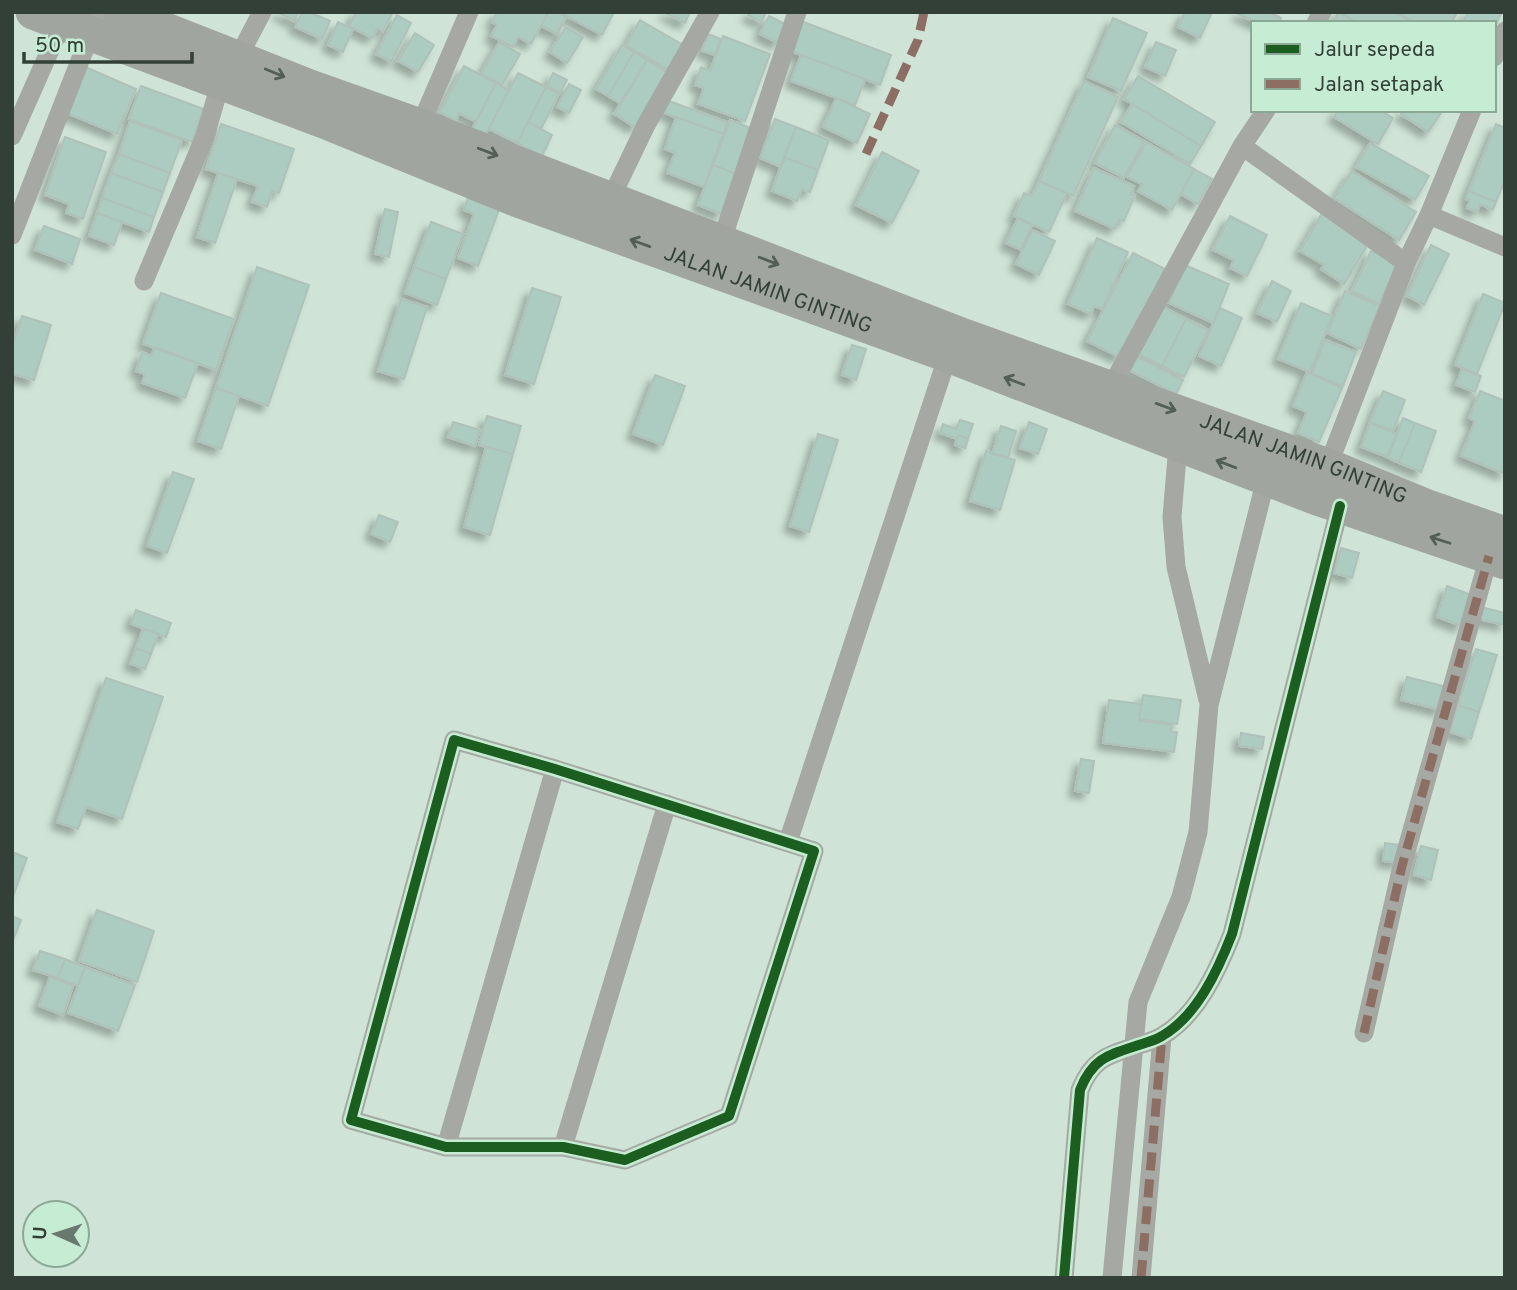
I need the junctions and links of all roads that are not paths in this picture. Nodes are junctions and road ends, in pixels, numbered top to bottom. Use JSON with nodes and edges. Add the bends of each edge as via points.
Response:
{"nodes":[{"id":1,"x":120,"y":12,"type":"edge"},
{"id":2,"x":262,"y":12,"type":"edge"},
{"id":3,"x":469,"y":12,"type":"edge"},
{"id":4,"x":710,"y":12,"type":"edge"},
{"id":5,"x":797,"y":12,"type":"edge"},
{"id":6,"x":71,"y":20,"type":"edge"},
{"id":7,"x":1505,"y":31,"type":"edge"},
{"id":8,"x":1496,"y":52,"type":"edge"},
{"id":9,"x":229,"y":70,"type":"junction"},
{"id":10,"x":1265,"y":112,"type":"edge"},
{"id":11,"x":1471,"y":112,"type":"edge"},
{"id":12,"x":420,"y":126,"type":"junction"},
{"id":13,"x":12,"y":136,"type":"edge"},
{"id":14,"x":1242,"y":146,"type":"junction"},
{"id":15,"x":610,"y":200,"type":"junction"},
{"id":16,"x":1429,"y":215,"type":"junction"},
{"id":17,"x":12,"y":235,"type":"edge"},
{"id":18,"x":722,"y":243,"type":"junction"},
{"id":19,"x":1505,"y":247,"type":"edge"},
{"id":20,"x":1406,"y":263,"type":"junction"},
{"id":21,"x":144,"y":281,"type":"dead end"},
{"id":22,"x":948,"y":355,"type":"junction"},
{"id":23,"x":1111,"y":387,"type":"junction"},
{"id":24,"x":1178,"y":445,"type":"junction"},
{"id":25,"x":1328,"y":466,"type":"junction"},
{"id":26,"x":1266,"y":479,"type":"junction"},
{"id":27,"x":1340,"y":506,"type":"junction"},
{"id":28,"x":1500,"y":551,"type":"edge"},
{"id":29,"x":1209,"y":705,"type":"junction"},
{"id":30,"x":555,"y":769,"type":"junction"},
{"id":31,"x":667,"y":804,"type":"junction"},
{"id":32,"x":788,"y":842,"type":"junction"},
{"id":33,"x":1364,"y":1033,"type":"dead end"},
{"id":34,"x":1162,"y":1037,"type":"junction"},
{"id":35,"x":1132,"y":1047,"type":"junction"},
{"id":36,"x":446,"y":1147,"type":"junction"},
{"id":37,"x":563,"y":1147,"type":"junction"},
{"id":38,"x":1064,"y":1278,"type":"edge"},
{"id":39,"x":1112,"y":1278,"type":"edge"},
{"id":40,"x":1141,"y":1278,"type":"edge"}],
"edges":[{"from":1,"to":9,"type":"highway","name":"JALAN JAMIN GINTING"},
{"from":2,"to":9,"type":"street"},
{"from":3,"to":12,"type":"street"},
{"from":4,"to":15,"type":"street"},
{"from":5,"to":18,"type":"street"},
{"from":6,"to":9,"type":"highway","name":"JALAN JAMIN GINTING"},
{"from":6,"to":13,"type":"street"},
{"from":6,"to":17,"type":"street"},
{"from":7,"to":8,"type":"street"},
{"from":9,"to":12,"type":"highway","name":"JALAN JAMIN GINTING","one_way":true,"via":[[310,87]]},
{"from":9,"to":21,"type":"street"},
{"from":22,"to":9,"type":"highway","name":"JALAN JAMIN GINTING","one_way":true,"via":[[518,200]]},
{"from":10,"to":14,"type":"street"},
{"from":11,"to":16,"type":"street"},
{"from":12,"to":15,"type":"highway","name":"JALAN JAMIN GINTING","one_way":true},
{"from":14,"to":20,"type":"street"},
{"from":14,"to":23,"type":"street"},
{"from":15,"to":18,"type":"highway","name":"JALAN JAMIN GINTING"},
{"from":16,"to":19,"type":"street"},
{"from":16,"to":20,"type":"street"},
{"from":18,"to":23,"type":"highway","name":"JALAN JAMIN GINTING","one_way":true},
{"from":20,"to":25,"type":"street"},
{"from":24,"to":22,"type":"highway","name":"JALAN JAMIN GINTING","one_way":true},
{"from":22,"to":32,"type":"street"},
{"from":23,"to":25,"type":"highway","name":"JALAN JAMIN GINTING","one_way":true},
{"from":26,"to":24,"type":"highway","name":"JALAN JAMIN GINTING","one_way":true},
{"from":24,"to":29,"type":"street","via":[[1172,517],[1176,567]]},
{"from":25,"to":28,"type":"highway","name":"JALAN JAMIN GINTING","via":[[1425,506]]},
{"from":26,"to":27,"type":"highway","name":"JALAN JAMIN GINTING"},
{"from":26,"to":29,"type":"street"},
{"from":28,"to":27,"type":"highway","name":"JALAN JAMIN GINTING","one_way":true},
{"from":27,"to":34,"type":"street","via":[[1232,934],[1215,977],[1181,1021]]},
{"from":28,"to":33,"type":"street","via":[[1402,866]]},
{"from":29,"to":35,"type":"street","via":[[1198,832],[1181,897],[1138,1002]]},
{"from":30,"to":31,"type":"street"},
{"from":30,"to":36,"type":"street"},
{"from":30,"to":36,"type":"street","via":[[454,740],[351,1120]]},
{"from":31,"to":32,"type":"street"},
{"from":31,"to":37,"type":"street"},
{"from":32,"to":37,"type":"street","via":[[814,851],[729,1116],[625,1160]]},
{"from":34,"to":35,"type":"street"},
{"from":34,"to":40,"type":"street"},
{"from":35,"to":38,"type":"street","via":[[1097,1061],[1080,1090]]},
{"from":35,"to":39,"type":"street"},
{"from":36,"to":37,"type":"street"}]}
